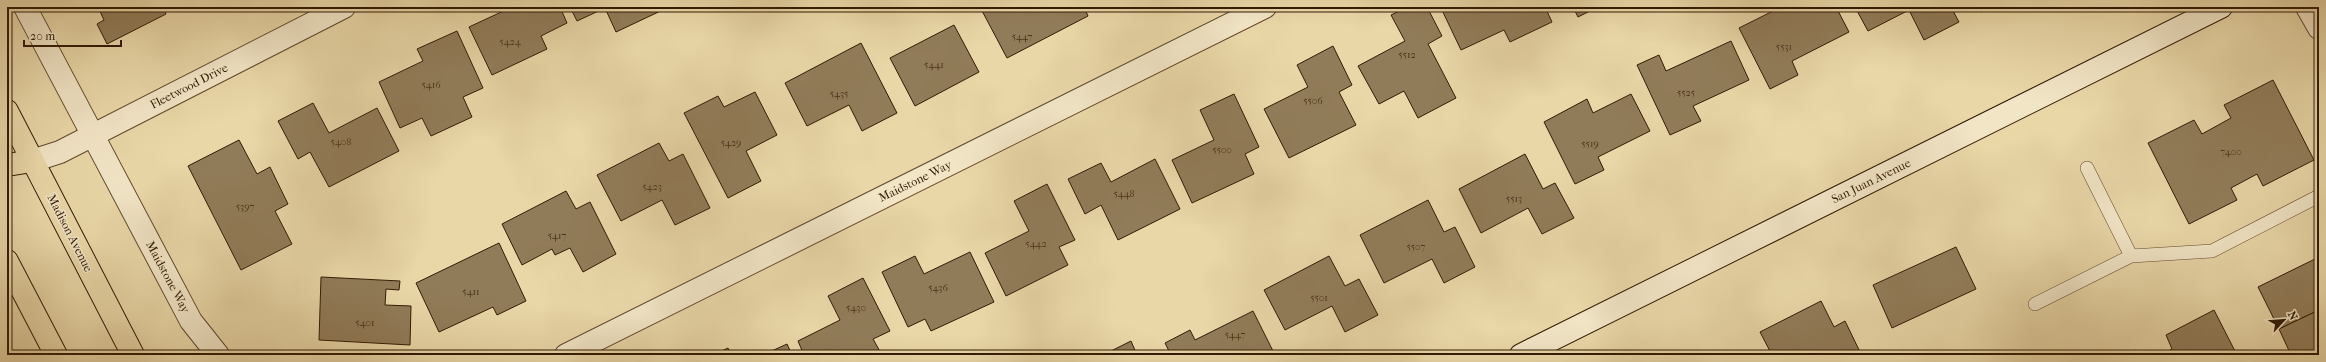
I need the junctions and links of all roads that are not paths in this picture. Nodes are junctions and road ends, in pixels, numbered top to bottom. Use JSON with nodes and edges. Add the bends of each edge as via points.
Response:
{"nodes":[{"id":1,"x":25,"y":7,"type":"edge"},
{"id":2,"x":344,"y":7,"type":"edge"},
{"id":3,"x":1265,"y":7,"type":"edge"},
{"id":4,"x":2221,"y":7,"type":"edge"},
{"id":5,"x":2307,"y":7,"type":"edge"},
{"id":6,"x":2319,"y":28,"type":"edge"},
{"id":7,"x":7,"y":111,"type":"edge"},
{"id":8,"x":92,"y":136,"type":"junction"},
{"id":9,"x":32,"y":161,"type":"junction"},
{"id":10,"x":7,"y":165,"type":"edge"},
{"id":11,"x":2086,"y":168,"type":"dead end"},
{"id":12,"x":2319,"y":196,"type":"edge"},
{"id":13,"x":2131,"y":256,"type":"junction"},
{"id":14,"x":7,"y":261,"type":"edge"},
{"id":15,"x":2035,"y":304,"type":"dead end"},
{"id":16,"x":56,"y":355,"type":"edge"},
{"id":17,"x":133,"y":355,"type":"edge"},
{"id":18,"x":218,"y":355,"type":"edge"},
{"id":19,"x":566,"y":355,"type":"edge"},
{"id":20,"x":1521,"y":355,"type":"edge"}],
"edges":[{"from":1,"to":8,"type":"street"},
{"from":2,"to":8,"type":"street","name":"Fleetwood Drive"},
{"from":3,"to":19,"type":"street","name":"Maidstone Way"},
{"from":4,"to":20,"type":"street","name":"San Juan Avenue"},
{"from":5,"to":6,"type":"street"},
{"from":7,"to":9,"type":"main road","name":"Madison Avenue"},
{"from":8,"to":9,"type":"street","name":"Fleetwood Drive","via":[[60,152]]},
{"from":8,"to":18,"type":"street","name":"Maidstone Way","via":[[191,321]]},
{"from":9,"to":10,"type":"main road"},
{"from":9,"to":17,"type":"main road","name":"Madison Avenue"},
{"from":11,"to":13,"type":"lane"},
{"from":12,"to":13,"type":"lane","via":[[2212,250]]},
{"from":13,"to":15,"type":"lane"},
{"from":14,"to":16,"type":"main road"}]}
